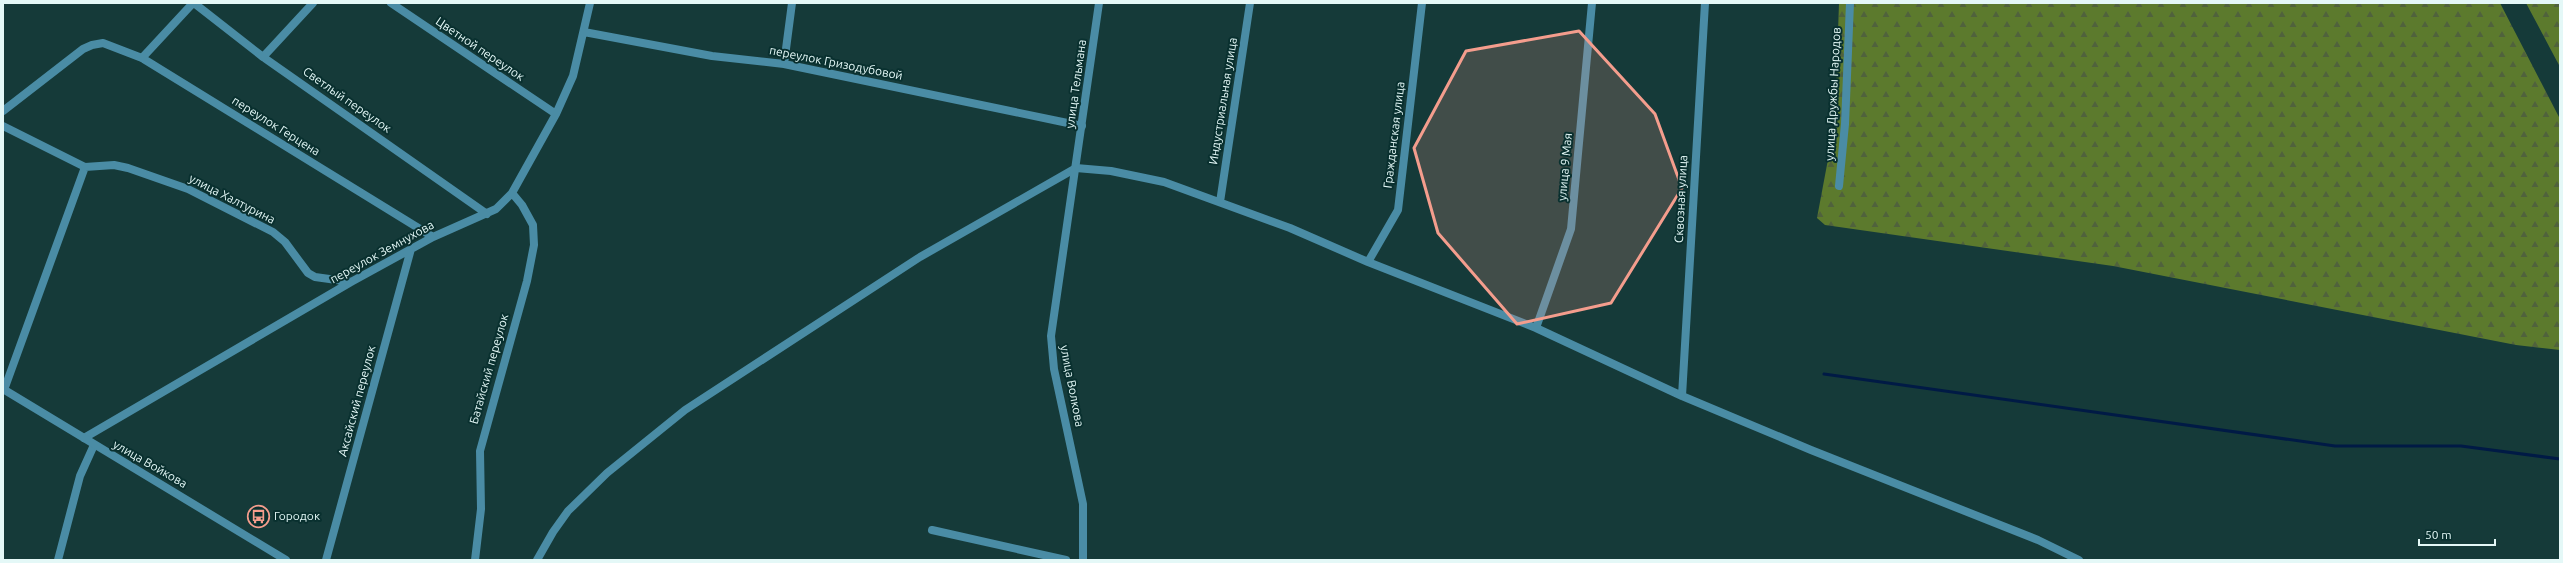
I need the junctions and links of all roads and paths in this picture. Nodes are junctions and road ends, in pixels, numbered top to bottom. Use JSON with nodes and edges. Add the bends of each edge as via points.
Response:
{"nodes":[{"id":1,"x":194,"y":3,"type":"edge"},
{"id":2,"x":313,"y":3,"type":"edge"},
{"id":3,"x":391,"y":3,"type":"edge"},
{"id":4,"x":590,"y":3,"type":"edge"},
{"id":5,"x":792,"y":3,"type":"edge"},
{"id":6,"x":1099,"y":3,"type":"edge"},
{"id":7,"x":1250,"y":3,"type":"edge"},
{"id":8,"x":1422,"y":3,"type":"edge"},
{"id":9,"x":1592,"y":3,"type":"edge"},
{"id":10,"x":1705,"y":3,"type":"edge"},
{"id":11,"x":1850,"y":3,"type":"edge"},
{"id":12,"x":584,"y":32,"type":"junction"},
{"id":13,"x":263,"y":57,"type":"junction"},
{"id":14,"x":142,"y":58,"type":"junction"},
{"id":15,"x":784,"y":64,"type":"junction"},
{"id":16,"x":3,"y":111,"type":"edge"},
{"id":17,"x":556,"y":114,"type":"junction"},
{"id":18,"x":3,"y":126,"type":"edge"},
{"id":19,"x":1082,"y":126,"type":"junction"},
{"id":20,"x":85,"y":167,"type":"junction"},
{"id":21,"x":1076,"y":168,"type":"junction"},
{"id":22,"x":1839,"y":186,"type":"dead end"},
{"id":23,"x":512,"y":193,"type":"junction"},
{"id":24,"x":1220,"y":202,"type":"junction"},
{"id":25,"x":487,"y":214,"type":"junction"},
{"id":26,"x":432,"y":237,"type":"junction"},
{"id":27,"x":411,"y":249,"type":"junction"},
{"id":28,"x":1368,"y":262,"type":"junction"},
{"id":29,"x":351,"y":282,"type":"junction"},
{"id":30,"x":1536,"y":328,"type":"junction"},
{"id":31,"x":3,"y":389,"type":"edge"},
{"id":32,"x":1682,"y":396,"type":"junction"},
{"id":33,"x":84,"y":438,"type":"junction"},
{"id":34,"x":94,"y":445,"type":"junction"},
{"id":35,"x":932,"y":530,"type":"dead end"},
{"id":36,"x":58,"y":560,"type":"edge"},
{"id":37,"x":286,"y":560,"type":"edge"},
{"id":38,"x":326,"y":560,"type":"edge"},
{"id":39,"x":475,"y":560,"type":"edge"},
{"id":40,"x":537,"y":560,"type":"edge"},
{"id":41,"x":1066,"y":560,"type":"edge"},
{"id":42,"x":1083,"y":560,"type":"edge"},
{"id":43,"x":2079,"y":560,"type":"edge"}],
"edges":[{"from":1,"to":13,"type":"street","name":"Светлый переулок"},
{"from":1,"to":14,"type":"street"},
{"from":2,"to":13,"type":"street"},
{"from":3,"to":17,"type":"street","name":"Цветной переулок"},
{"from":4,"to":12,"type":"street","name":"переулок Земнухова"},
{"from":5,"to":15,"type":"street"},
{"from":6,"to":19,"type":"street","name":"улица Тельмана"},
{"from":7,"to":24,"type":"street","name":"Индустриальная улица"},
{"from":8,"to":28,"type":"street","name":"Гражданская улица","via":[[1398,210]]},
{"from":9,"to":30,"type":"street","name":"улица 9 Мая","via":[[1571,229]]},
{"from":10,"to":32,"type":"street","name":"Сквозная улица"},
{"from":11,"to":22,"type":"street","name":"улица Дружбы Народов","via":[[1845,124]]},
{"from":12,"to":15,"type":"street","name":"переулок Гризодубовой","via":[[712,56]]},
{"from":12,"to":17,"type":"street","name":"переулок Земнухова","via":[[573,76]]},
{"from":13,"to":25,"type":"street","name":"Светлый переулок"},
{"from":14,"to":16,"type":"street","name":"переулок Герцена","via":[[103,43],[83,49]]},
{"from":14,"to":26,"type":"street","name":"переулок Герцена"},
{"from":15,"to":19,"type":"street","name":"переулок Гризодубовой"},
{"from":17,"to":23,"type":"street","name":"переулок Земнухова"},
{"from":18,"to":20,"type":"street"},
{"from":19,"to":21,"type":"street","name":"улица Тельмана"},
{"from":20,"to":29,"type":"street","name":"улица Халтурина","via":[[114,165],[188,189],[273,232],[285,242],[308,273],[315,277]]},
{"from":20,"to":31,"type":"street"},
{"from":21,"to":24,"type":"street","via":[[1111,171],[1164,182]]},
{"from":21,"to":40,"type":"street","via":[[920,257],[685,410],[607,473],[568,511],[552,532]]},
{"from":21,"to":42,"type":"street","name":"улица Волкова","via":[[1051,336],[1054,369],[1083,504]]},
{"from":23,"to":25,"type":"street","name":"переулок Земнухова"},
{"from":23,"to":39,"type":"street","name":"Батайский переулок","via":[[533,226],[534,245],[527,281],[480,451],[481,509]]},
{"from":24,"to":28,"type":"street","via":[[1290,228]]},
{"from":25,"to":26,"type":"street","name":"переулок Земнухова"},
{"from":26,"to":27,"type":"street","name":"переулок Земнухова"},
{"from":27,"to":29,"type":"street","name":"переулок Земнухова"},
{"from":27,"to":38,"type":"street","name":"Аксайский переулок"},
{"from":28,"to":30,"type":"street"},
{"from":29,"to":33,"type":"street","name":"переулок Земнухова"},
{"from":30,"to":32,"type":"street"},
{"from":31,"to":33,"type":"street","name":"улица Войкова"},
{"from":32,"to":43,"type":"street","via":[[2038,540]]},
{"from":33,"to":34,"type":"street","name":"улица Войкова"},
{"from":34,"to":36,"type":"street","via":[[77,487]]},
{"from":34,"to":37,"type":"street","name":"улица Войкова"},
{"from":35,"to":41,"type":"street"}]}
